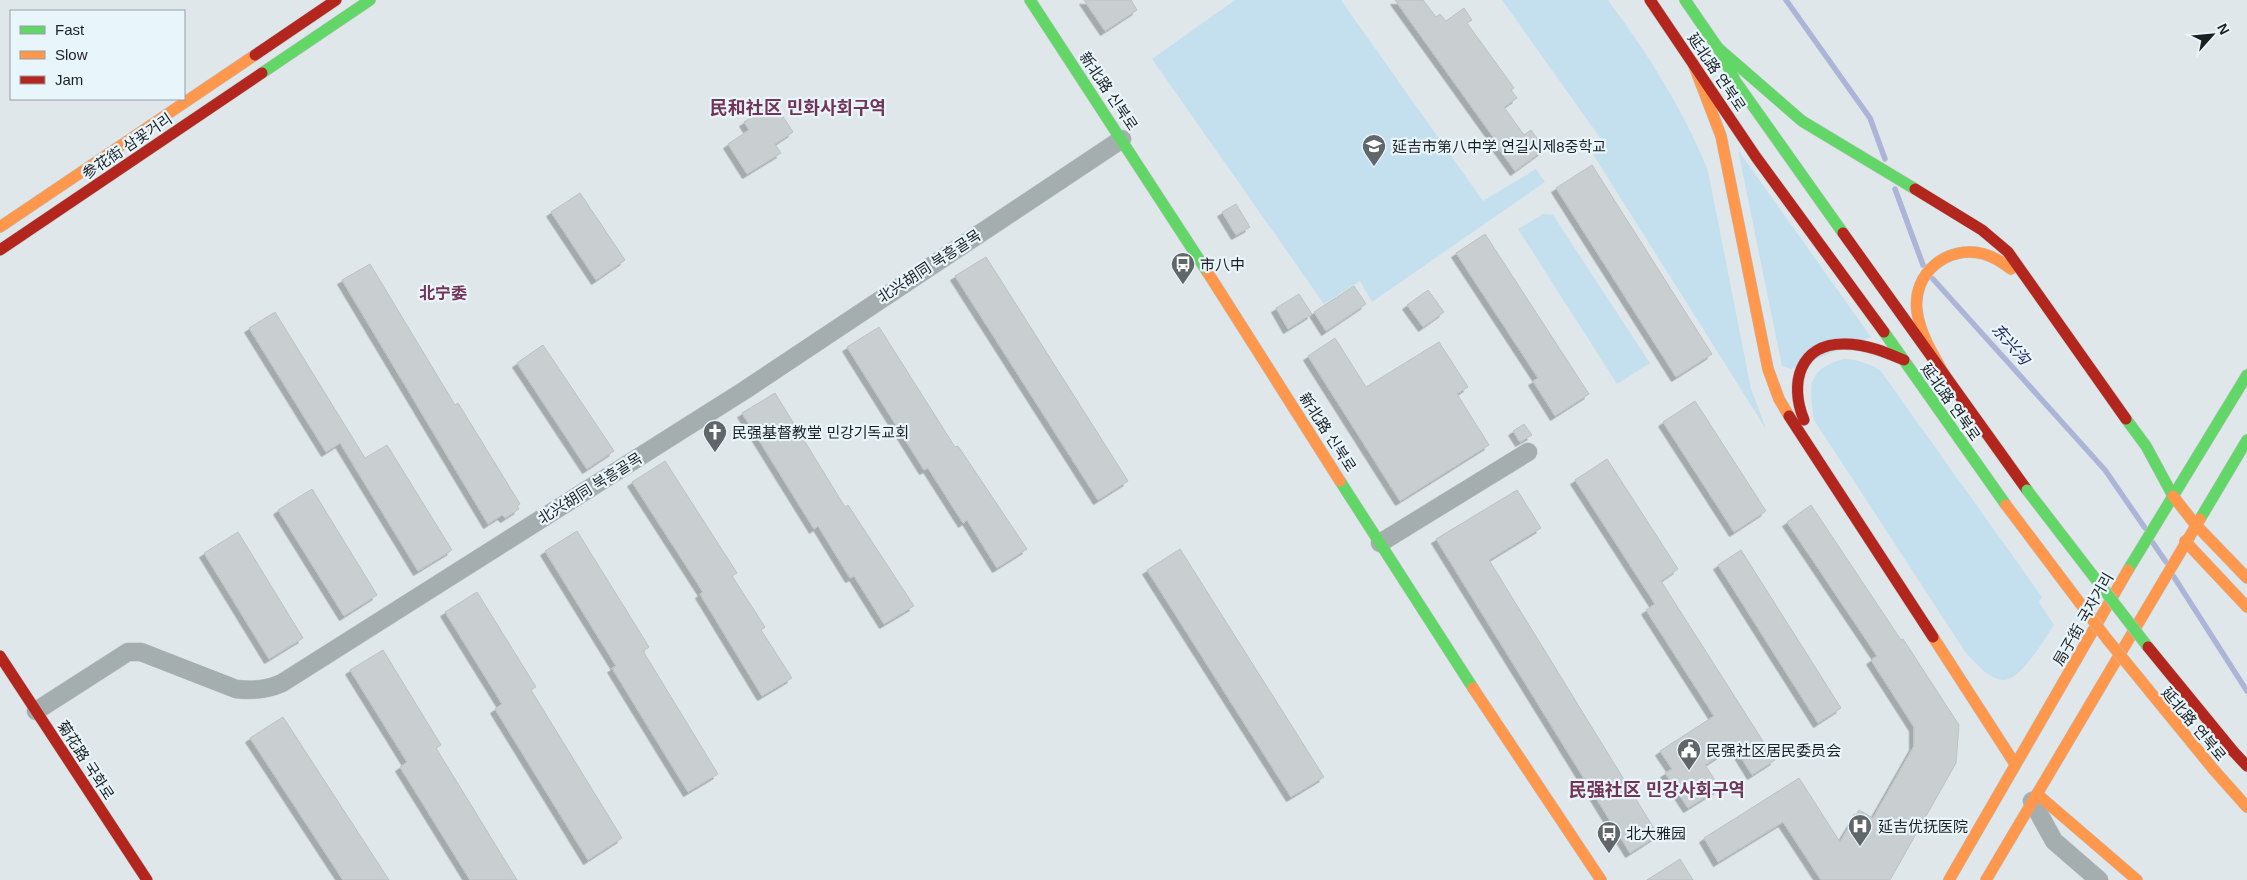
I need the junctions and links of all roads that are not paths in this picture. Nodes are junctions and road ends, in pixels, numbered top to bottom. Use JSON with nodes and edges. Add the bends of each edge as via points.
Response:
{"nodes":[{"id":1,"x":336,"y":0,"type":"edge"},
{"id":2,"x":370,"y":0,"type":"edge"},
{"id":3,"x":1030,"y":0,"type":"edge"},
{"id":4,"x":1650,"y":0,"type":"edge"},
{"id":5,"x":1685,"y":0,"type":"edge"},
{"id":6,"x":1718,"y":48,"type":"junction"},
{"id":7,"x":1693,"y":63,"type":"junction"},
{"id":8,"x":1122,"y":139,"type":"junction"},
{"id":9,"x":0,"y":227,"type":"edge"},
{"id":10,"x":0,"y":250,"type":"edge"},
{"id":11,"x":1904,"y":360,"type":"junction"},
{"id":12,"x":2247,"y":375,"type":"edge"},
{"id":13,"x":1948,"y":381,"type":"junction"},
{"id":14,"x":2247,"y":440,"type":"edge"},
{"id":15,"x":1528,"y":452,"type":"dead end"},
{"id":16,"x":2173,"y":496,"type":"junction"},
{"id":17,"x":2196,"y":524,"type":"junction"},
{"id":18,"x":1380,"y":543,"type":"junction"},
{"id":19,"x":2183,"y":544,"type":"junction"},
{"id":20,"x":2247,"y":578,"type":"edge"},
{"id":21,"x":2247,"y":607,"type":"edge"},
{"id":22,"x":0,"y":656,"type":"edge"},
{"id":23,"x":36,"y":711,"type":"junction"},
{"id":24,"x":2018,"y":761,"type":"junction"},
{"id":25,"x":2247,"y":766,"type":"edge"},
{"id":26,"x":2035,"y":798,"type":"junction"},
{"id":27,"x":2247,"y":806,"type":"edge"},
{"id":28,"x":148,"y":880,"type":"edge"},
{"id":29,"x":1601,"y":880,"type":"edge"},
{"id":30,"x":1949,"y":880,"type":"edge"},
{"id":31,"x":1986,"y":880,"type":"edge"},
{"id":32,"x":2099,"y":880,"type":"edge"},
{"id":33,"x":2122,"y":880,"type":"edge"},
{"id":34,"x":2137,"y":880,"type":"edge"}],
"edges":[{"from":1,"to":9,"type":"main road","name":"参花街 삼꽃거리"},
{"from":2,"to":10,"type":"main road","name":"参花街 삼꽃거리"},
{"from":3,"to":8,"type":"main road","name":"新北路 신북로"},
{"from":4,"to":7,"type":"main road","name":"延北路 연북로"},
{"from":5,"to":6,"type":"main road","name":"延北路 연북로"},
{"from":6,"to":13,"type":"main road","name":"延北路 연북로","via":[[1736,82]]},
{"from":6,"to":16,"type":"main road","via":[[1787,110],[1982,230],[2008,252],[2146,446]]},
{"from":7,"to":11,"type":"main road","name":"延北路 연북로","via":[[1756,157]]},
{"from":7,"to":24,"type":"main road","via":[[1721,136],[1768,369],[1780,399]]},
{"from":8,"to":18,"type":"main road","name":"新北路 신북로"},
{"from":8,"to":23,"type":"street","name":"北兴胡同 북흥골목","via":[[745,390],[282,683],[270,689],[236,689],[141,652],[128,652]]},
{"from":11,"to":24,"type":"main road","via":[[1874,348],[1838,344],[1825,348],[1809,358],[1800,369],[1796,380],[1796,404]]},
{"from":11,"to":27,"type":"main road","name":"延北路 연북로","bridge":true,"via":[[2065,586],[2156,702]]},
{"from":12,"to":16,"type":"main road","name":"局子街 국자거리"},
{"from":13,"to":16,"type":"main road","via":[[1923,330],[1916,298],[1924,275],[1949,255],[1964,251],[1988,254],[2009,267]]},
{"from":13,"to":25,"type":"main road","name":"延北路 연북로","bridge":true,"via":[[2125,619]]},
{"from":14,"to":17,"type":"main road"},
{"from":15,"to":18,"type":"street"},
{"from":16,"to":17,"type":"main road"},
{"from":16,"to":24,"type":"main road","name":"局子街 국자거리"},
{"from":17,"to":19,"type":"main road"},
{"from":17,"to":20,"type":"main road"},
{"from":18,"to":29,"type":"main road","name":"新北路 신북로","via":[[1481,702]]},
{"from":19,"to":21,"type":"main road"},
{"from":19,"to":26,"type":"main road"},
{"from":22,"to":23,"type":"main road","name":"菊花路 국화로"},
{"from":23,"to":28,"type":"main road","name":"菊花路 국화로"},
{"from":24,"to":30,"type":"main road","name":"局子街 국자거리"},
{"from":26,"to":31,"type":"main road"},
{"from":26,"to":32,"type":"street","via":[[2054,841]]},
{"from":26,"to":33,"type":"main road"},
{"from":26,"to":34,"type":"main road"}]}
